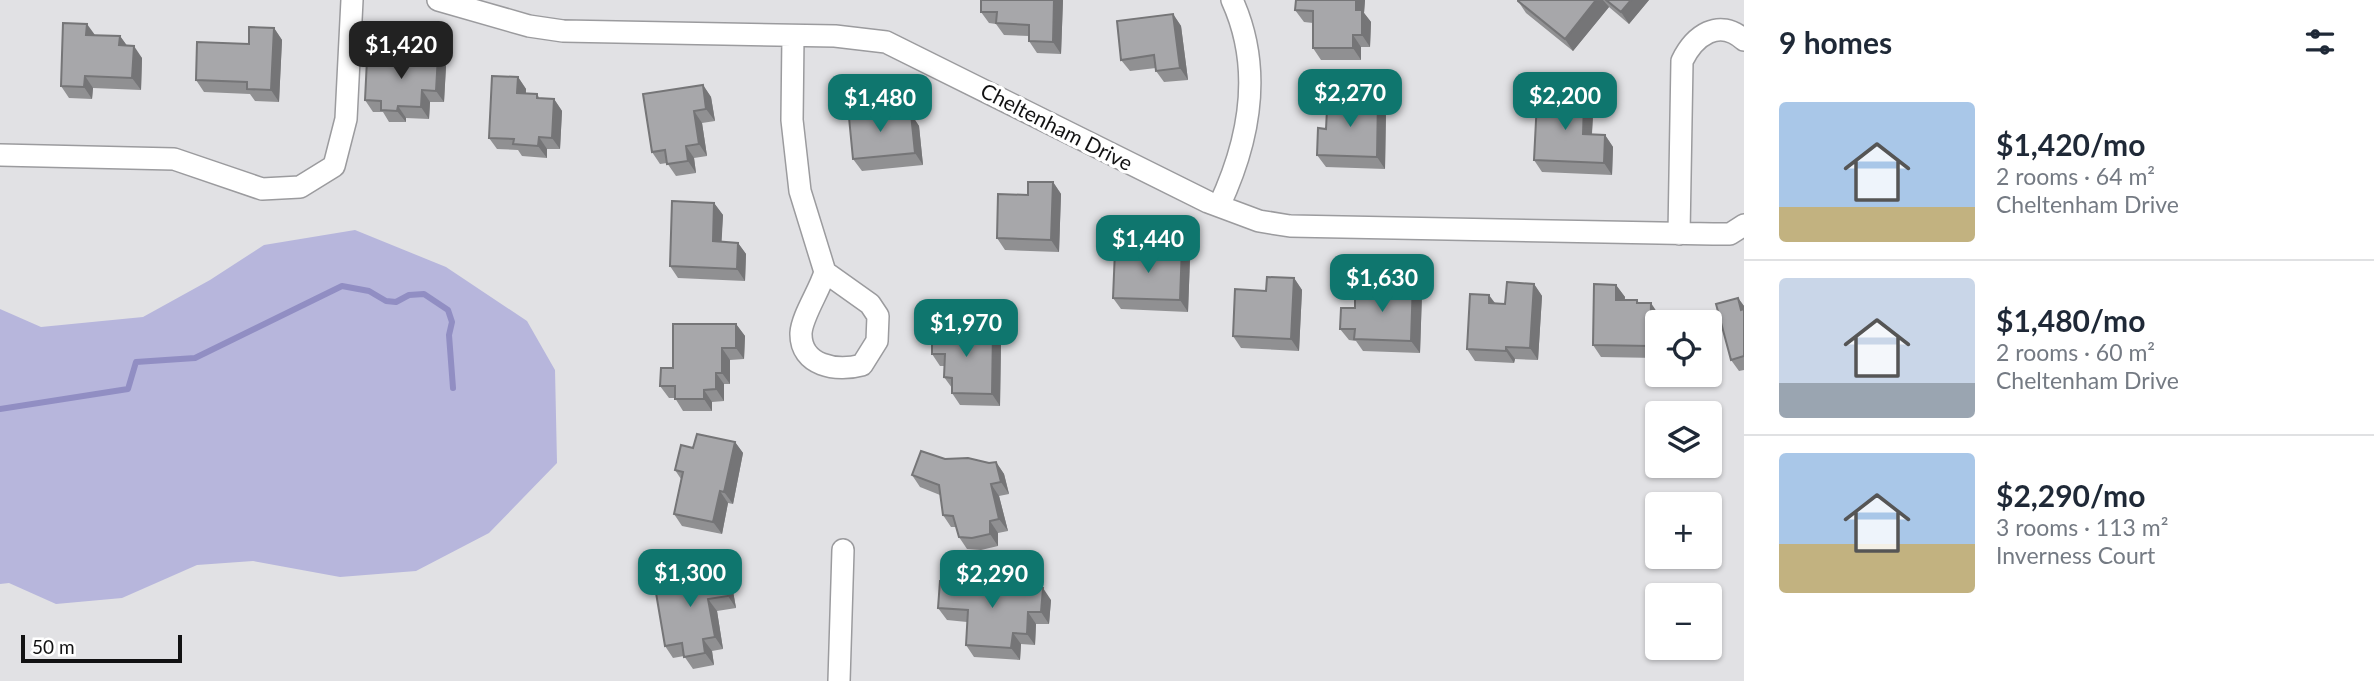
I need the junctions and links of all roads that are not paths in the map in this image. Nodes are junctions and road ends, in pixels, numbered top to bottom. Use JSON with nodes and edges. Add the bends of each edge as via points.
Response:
{"nodes":[{"id":1,"x":352,"y":0,"type":"edge"},
{"id":2,"x":438,"y":0,"type":"edge"},
{"id":3,"x":1231,"y":0,"type":"edge"},
{"id":4,"x":793,"y":36,"type":"junction"},
{"id":5,"x":1744,"y":40,"type":"edge"},
{"id":6,"x":0,"y":155,"type":"edge"},
{"id":7,"x":1219,"y":206,"type":"junction"},
{"id":8,"x":1744,"y":225,"type":"edge"},
{"id":9,"x":1679,"y":234,"type":"junction"},
{"id":10,"x":825,"y":272,"type":"junction"},
{"id":11,"x":843,"y":550,"type":"dead end"},
{"id":12,"x":839,"y":681,"type":"edge"}],
"edges":[{"from":1,"to":6,"type":"street","via":[[346,119],[334,166],[300,187],[262,189],[174,159]]},
{"from":2,"to":4,"type":"street","name":"Cheltenham Drive","via":[[563,31]]},
{"from":3,"to":7,"type":"street","via":[[1248,47],[1250,98],[1240,153]]},
{"from":4,"to":7,"type":"street","name":"Cheltenham Drive","via":[[886,43]]},
{"from":4,"to":10,"type":"street","via":[[796,168]]},
{"from":5,"to":9,"type":"street","via":[[1721,30],[1706,31],[1690,43],[1682,61]]},
{"from":7,"to":9,"type":"street","name":"Cheltenham Drive","via":[[1259,221],[1290,226]]},
{"from":8,"to":9,"type":"street","name":"Cheltenham Drive","via":[[1730,234]]},
{"from":10,"to":10,"type":"street","via":[[801,332],[806,352],[816,363],[850,368],[862,365],[877,341],[878,316],[870,304]]},
{"from":11,"to":12,"type":"street"}]}
